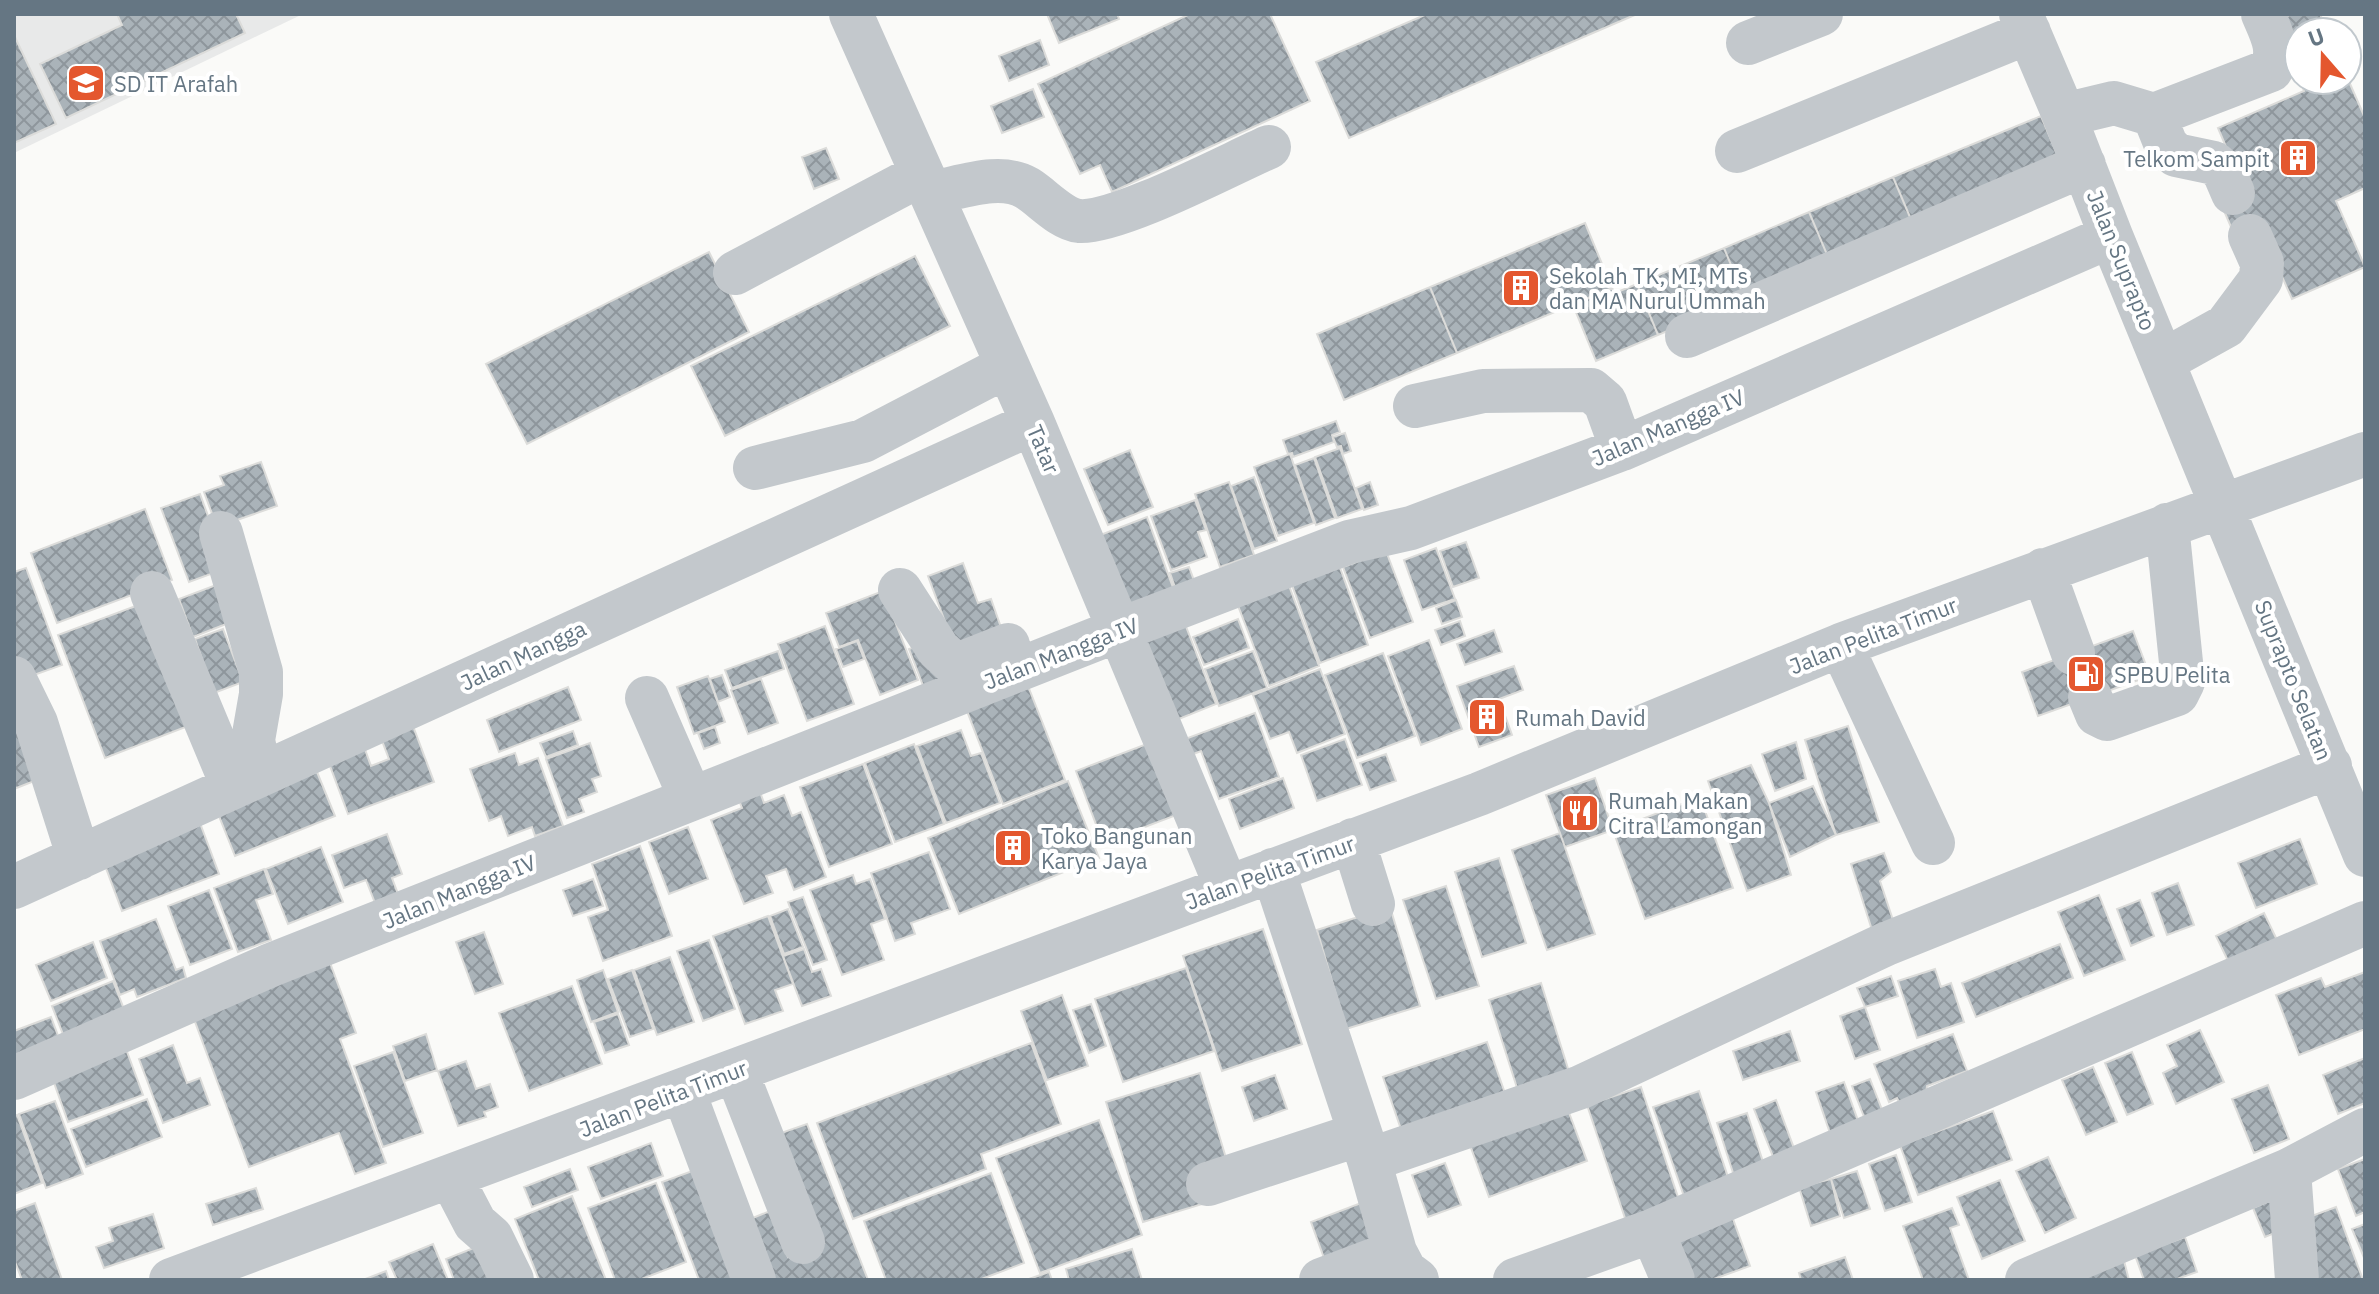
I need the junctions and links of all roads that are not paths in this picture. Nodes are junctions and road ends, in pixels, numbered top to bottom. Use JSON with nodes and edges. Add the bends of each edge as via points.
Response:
{"nodes":[{"id":1,"x":851,"y":14,"type":"edge"},
{"id":2,"x":1821,"y":14,"type":"edge"},
{"id":3,"x":2263,"y":14,"type":"edge"},
{"id":4,"x":2025,"y":23,"type":"edge"},
{"id":5,"x":1748,"y":43,"type":"dead end"},
{"id":6,"x":2064,"y":115,"type":"junction"},
{"id":7,"x":2154,"y":115,"type":"junction"},
{"id":8,"x":1269,"y":147,"type":"dead end"},
{"id":9,"x":1737,"y":151,"type":"dead end"},
{"id":10,"x":2084,"y":165,"type":"junction"},
{"id":11,"x":926,"y":184,"type":"junction"},
{"id":12,"x":2233,"y":193,"type":"dead end"},
{"id":13,"x":2111,"y":236,"type":"junction"},
{"id":14,"x":2250,"y":236,"type":"dead end"},
{"id":15,"x":735,"y":273,"type":"dead end"},
{"id":16,"x":1687,"y":336,"type":"dead end"},
{"id":17,"x":2163,"y":361,"type":"junction"},
{"id":18,"x":1007,"y":366,"type":"junction"},
{"id":19,"x":1415,"y":406,"type":"dead end"},
{"id":20,"x":1033,"y":423,"type":"junction"},
{"id":21,"x":1622,"y":449,"type":"junction"},
{"id":22,"x":2365,"y":454,"type":"edge"},
{"id":23,"x":755,"y":468,"type":"dead end"},
{"id":24,"x":2222,"y":506,"type":"junction"},
{"id":25,"x":2167,"y":525,"type":"junction"},
{"id":26,"x":221,"y":533,"type":"dead end"},
{"id":27,"x":2043,"y":570,"type":"junction"},
{"id":28,"x":900,"y":590,"type":"dead end"},
{"id":29,"x":152,"y":593,"type":"dead end"},
{"id":30,"x":1114,"y":617,"type":"junction"},
{"id":31,"x":1841,"y":645,"type":"junction"},
{"id":32,"x":2073,"y":653,"type":"dead end"},
{"id":33,"x":14,"y":678,"type":"edge"},
{"id":34,"x":2090,"y":697,"type":"dead end"},
{"id":35,"x":647,"y":698,"type":"dead end"},
{"id":36,"x":247,"y":781,"type":"junction"},
{"id":37,"x":2346,"y":789,"type":"edge"},
{"id":38,"x":691,"y":799,"type":"junction"},
{"id":39,"x":1353,"y":840,"type":"junction"},
{"id":40,"x":1933,"y":843,"type":"dead end"},
{"id":41,"x":2365,"y":855,"type":"edge"},
{"id":42,"x":79,"y":858,"type":"junction"},
{"id":43,"x":1273,"y":870,"type":"junction"},
{"id":44,"x":14,"y":887,"type":"edge"},
{"id":45,"x":1227,"y":888,"type":"junction"},
{"id":46,"x":1373,"y":904,"type":"dead end"},
{"id":47,"x":2365,"y":923,"type":"edge"},
{"id":48,"x":736,"y":1071,"type":"junction"},
{"id":49,"x":14,"y":1078,"type":"edge"},
{"id":50,"x":683,"y":1090,"type":"junction"},
{"id":51,"x":2365,"y":1130,"type":"edge"},
{"id":52,"x":1365,"y":1147,"type":"junction"},
{"id":53,"x":2289,"y":1170,"type":"junction"},
{"id":54,"x":451,"y":1177,"type":"junction"},
{"id":55,"x":1208,"y":1184,"type":"dead end"},
{"id":56,"x":1652,"y":1231,"type":"junction"},
{"id":57,"x":803,"y":1242,"type":"dead end"},
{"id":58,"x":1406,"y":1266,"type":"edge"},
{"id":59,"x":194,"y":1276,"type":"edge"},
{"id":60,"x":512,"y":1280,"type":"edge"},
{"id":61,"x":754,"y":1280,"type":"edge"},
{"id":62,"x":1321,"y":1280,"type":"edge"},
{"id":63,"x":1515,"y":1280,"type":"edge"},
{"id":64,"x":1673,"y":1280,"type":"edge"},
{"id":65,"x":2027,"y":1280,"type":"edge"},
{"id":66,"x":2297,"y":1280,"type":"edge"}],
"edges":[{"from":1,"to":11,"type":"street","name":"Tatar"},
{"from":2,"to":5,"type":"street"},
{"from":3,"to":7,"type":"street","via":[[2275,50],[2271,70]]},
{"from":4,"to":6,"type":"street","name":"Jalan Suprapto"},
{"from":4,"to":9,"type":"street"},
{"from":6,"to":7,"type":"street","via":[[2114,103]]},
{"from":6,"to":10,"type":"street","name":"Jalan Suprapto"},
{"from":7,"to":12,"type":"street","via":[[2176,155],[2214,163]]},
{"from":8,"to":11,"type":"street","via":[[1122,213],[1093,220],[1077,221],[1024,186],[1000,180]]},
{"from":10,"to":13,"type":"street","name":"Jalan Suprapto"},
{"from":10,"to":16,"type":"street"},
{"from":11,"to":15,"type":"street"},
{"from":11,"to":18,"type":"street","name":"Tatar"},
{"from":13,"to":17,"type":"street","name":"Jalan Suprapto"},
{"from":13,"to":21,"type":"street","name":"Jalan Mangga IV"},
{"from":14,"to":17,"type":"street","via":[[2262,263],[2261,279],[2226,326]]},
{"from":17,"to":24,"type":"street","name":"Jalan Suprapto"},
{"from":18,"to":20,"type":"street","name":"Tatar"},
{"from":18,"to":23,"type":"street","via":[[863,441]]},
{"from":19,"to":21,"type":"street","via":[[1483,391],[1591,390],[1605,402]]},
{"from":20,"to":30,"type":"street","name":"Tatar"},
{"from":20,"to":36,"type":"street","name":"Jalan Mangga"},
{"from":21,"to":30,"type":"street","name":"Jalan Mangga IV","via":[[1411,528],[1349,542]]},
{"from":22,"to":24,"type":"street","name":"Jalan Pelita Timur"},
{"from":24,"to":25,"type":"street","name":"Jalan Pelita Timur"},
{"from":24,"to":37,"type":"street","name":"Suprapto Selatan"},
{"from":25,"to":27,"type":"street","name":"Jalan Pelita Timur"},
{"from":25,"to":34,"type":"street","via":[[2183,682],[2177,694],[2107,719],[2097,714]]},
{"from":26,"to":36,"type":"street","via":[[261,672]]},
{"from":27,"to":31,"type":"street","name":"Jalan Pelita Timur"},
{"from":27,"to":32,"type":"street"},
{"from":28,"to":30,"type":"street","via":[[938,649],[958,664]]},
{"from":29,"to":36,"type":"street"},
{"from":30,"to":38,"type":"street","name":"Jalan Mangga IV"},
{"from":30,"to":45,"type":"street","name":"Tatar"},
{"from":31,"to":39,"type":"street","name":"Jalan Pelita Timur","via":[[1479,794]]},
{"from":31,"to":40,"type":"street"},
{"from":33,"to":42,"type":"street","via":[[36,723]]},
{"from":35,"to":38,"type":"street"},
{"from":36,"to":42,"type":"street","name":"Jalan Mangga"},
{"from":37,"to":41,"type":"street","name":"Suprapto Selatan"},
{"from":37,"to":52,"type":"street","via":[[1886,944],[1581,1087]]},
{"from":38,"to":49,"type":"street","name":"Jalan Mangga IV","via":[[271,965]]},
{"from":39,"to":43,"type":"street","name":"Jalan Pelita Timur"},
{"from":39,"to":46,"type":"street"},
{"from":42,"to":44,"type":"street","name":"Jalan Mangga"},
{"from":43,"to":45,"type":"street","name":"Jalan Pelita Timur"},
{"from":43,"to":52,"type":"street"},
{"from":45,"to":48,"type":"street","name":"Jalan Pelita Timur"},
{"from":47,"to":56,"type":"street"},
{"from":48,"to":50,"type":"street","name":"Jalan Pelita Timur"},
{"from":48,"to":57,"type":"street"},
{"from":50,"to":54,"type":"street","name":"Jalan Pelita Timur"},
{"from":50,"to":61,"type":"street"},
{"from":51,"to":53,"type":"street"},
{"from":52,"to":55,"type":"street"},
{"from":52,"to":58,"type":"street"},
{"from":53,"to":65,"type":"street"},
{"from":53,"to":66,"type":"street"},
{"from":54,"to":59,"type":"street","name":"Jalan Pelita Timur"},
{"from":54,"to":60,"type":"street"},
{"from":56,"to":63,"type":"street"},
{"from":56,"to":64,"type":"street"},
{"from":58,"to":62,"type":"street"}]}
